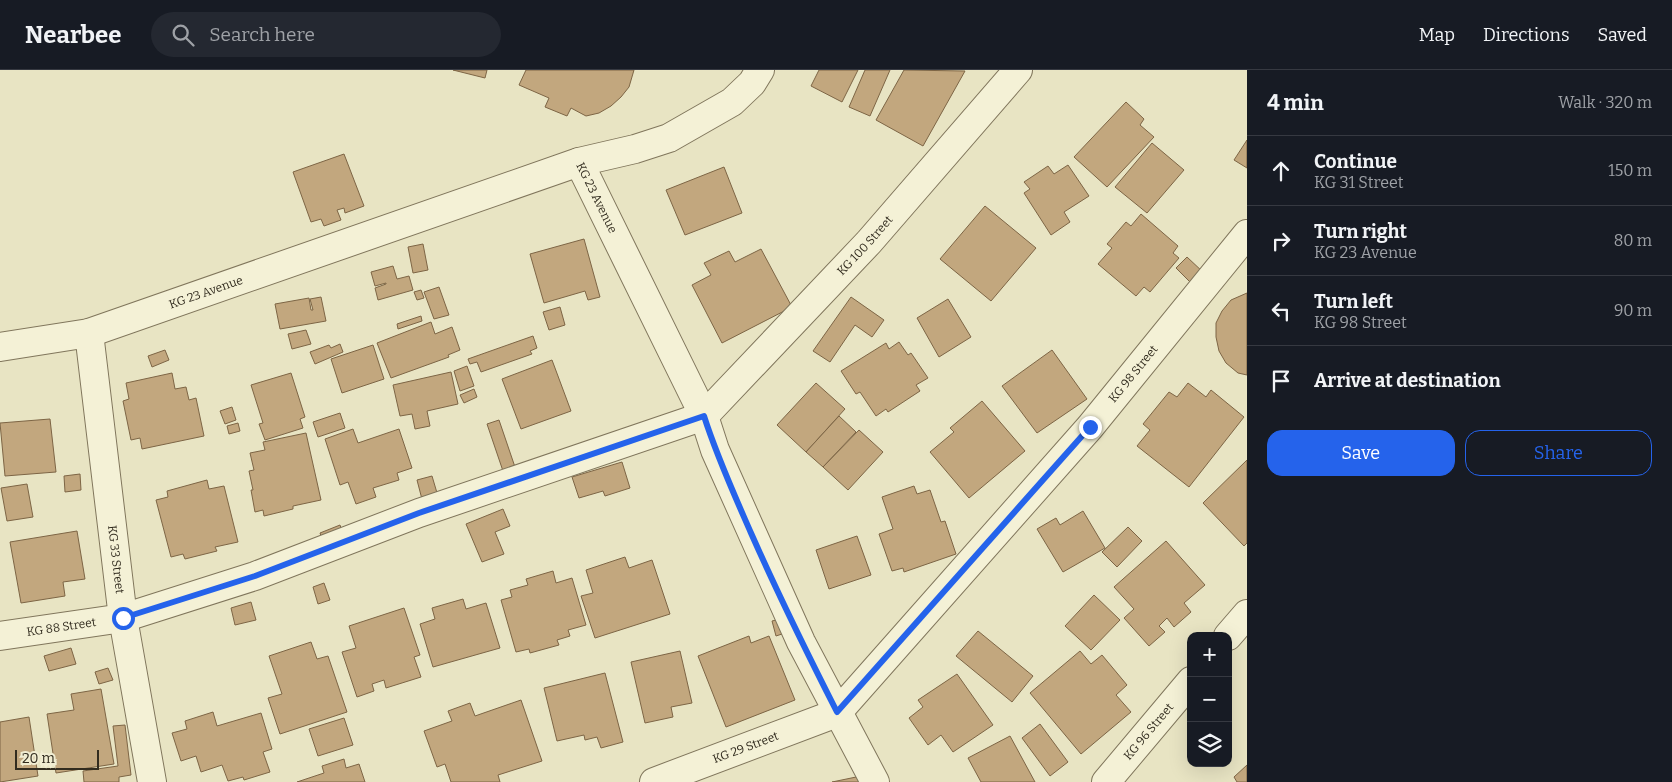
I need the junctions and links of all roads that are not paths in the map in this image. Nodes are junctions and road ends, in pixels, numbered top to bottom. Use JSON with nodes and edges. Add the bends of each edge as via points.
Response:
{"nodes":[{"id":1,"x":760,"y":70,"type":"edge"},
{"id":2,"x":1018,"y":70,"type":"edge"},
{"id":3,"x":579,"y":162,"type":"junction"},
{"id":4,"x":1247,"y":234,"type":"edge"},
{"id":5,"x":89,"y":334,"type":"junction"},
{"id":6,"x":0,"y":347,"type":"edge"},
{"id":7,"x":704,"y":416,"type":"junction"},
{"id":8,"x":1247,"y":614,"type":"edge"},
{"id":9,"x":123,"y":618,"type":"junction"},
{"id":10,"x":1231,"y":632,"type":"edge"},
{"id":11,"x":0,"y":636,"type":"edge"},
{"id":12,"x":1187,"y":686,"type":"edge"},
{"id":13,"x":837,"y":712,"type":"junction"},
{"id":14,"x":152,"y":782,"type":"edge"},
{"id":15,"x":654,"y":782,"type":"edge"},
{"id":16,"x":875,"y":782,"type":"edge"},
{"id":17,"x":1106,"y":782,"type":"edge"}],
"edges":[{"from":1,"to":3,"type":"street","via":[[752,83],[732,102],[669,138]]},
{"from":2,"to":7,"type":"street","name":"KG 100 Street","via":[[869,242]]},
{"from":3,"to":5,"type":"street","name":"KG 23 Avenue"},
{"from":3,"to":7,"type":"street","name":"KG 23 Avenue"},
{"from":4,"to":13,"type":"street","name":"KG 98 Street","via":[[1090,427]]},
{"from":5,"to":6,"type":"street","name":"KG 23 Avenue"},
{"from":5,"to":9,"type":"street","name":"KG 33 Street"},
{"from":7,"to":9,"type":"street","name":"KG 88 Street","via":[[419,513],[255,576]]},
{"from":7,"to":13,"type":"street","name":"KG 23 Avenue","via":[[715,450],[774,583]]},
{"from":8,"to":10,"type":"street"},
{"from":9,"to":11,"type":"street","name":"KG 88 Street"},
{"from":9,"to":14,"type":"street","name":"KG 33 Street"},
{"from":12,"to":17,"type":"street","name":"KG 96 Street"},
{"from":13,"to":15,"type":"street","name":"KG 29 Street"},
{"from":13,"to":16,"type":"street","name":"KG 23 Avenue"}]}
